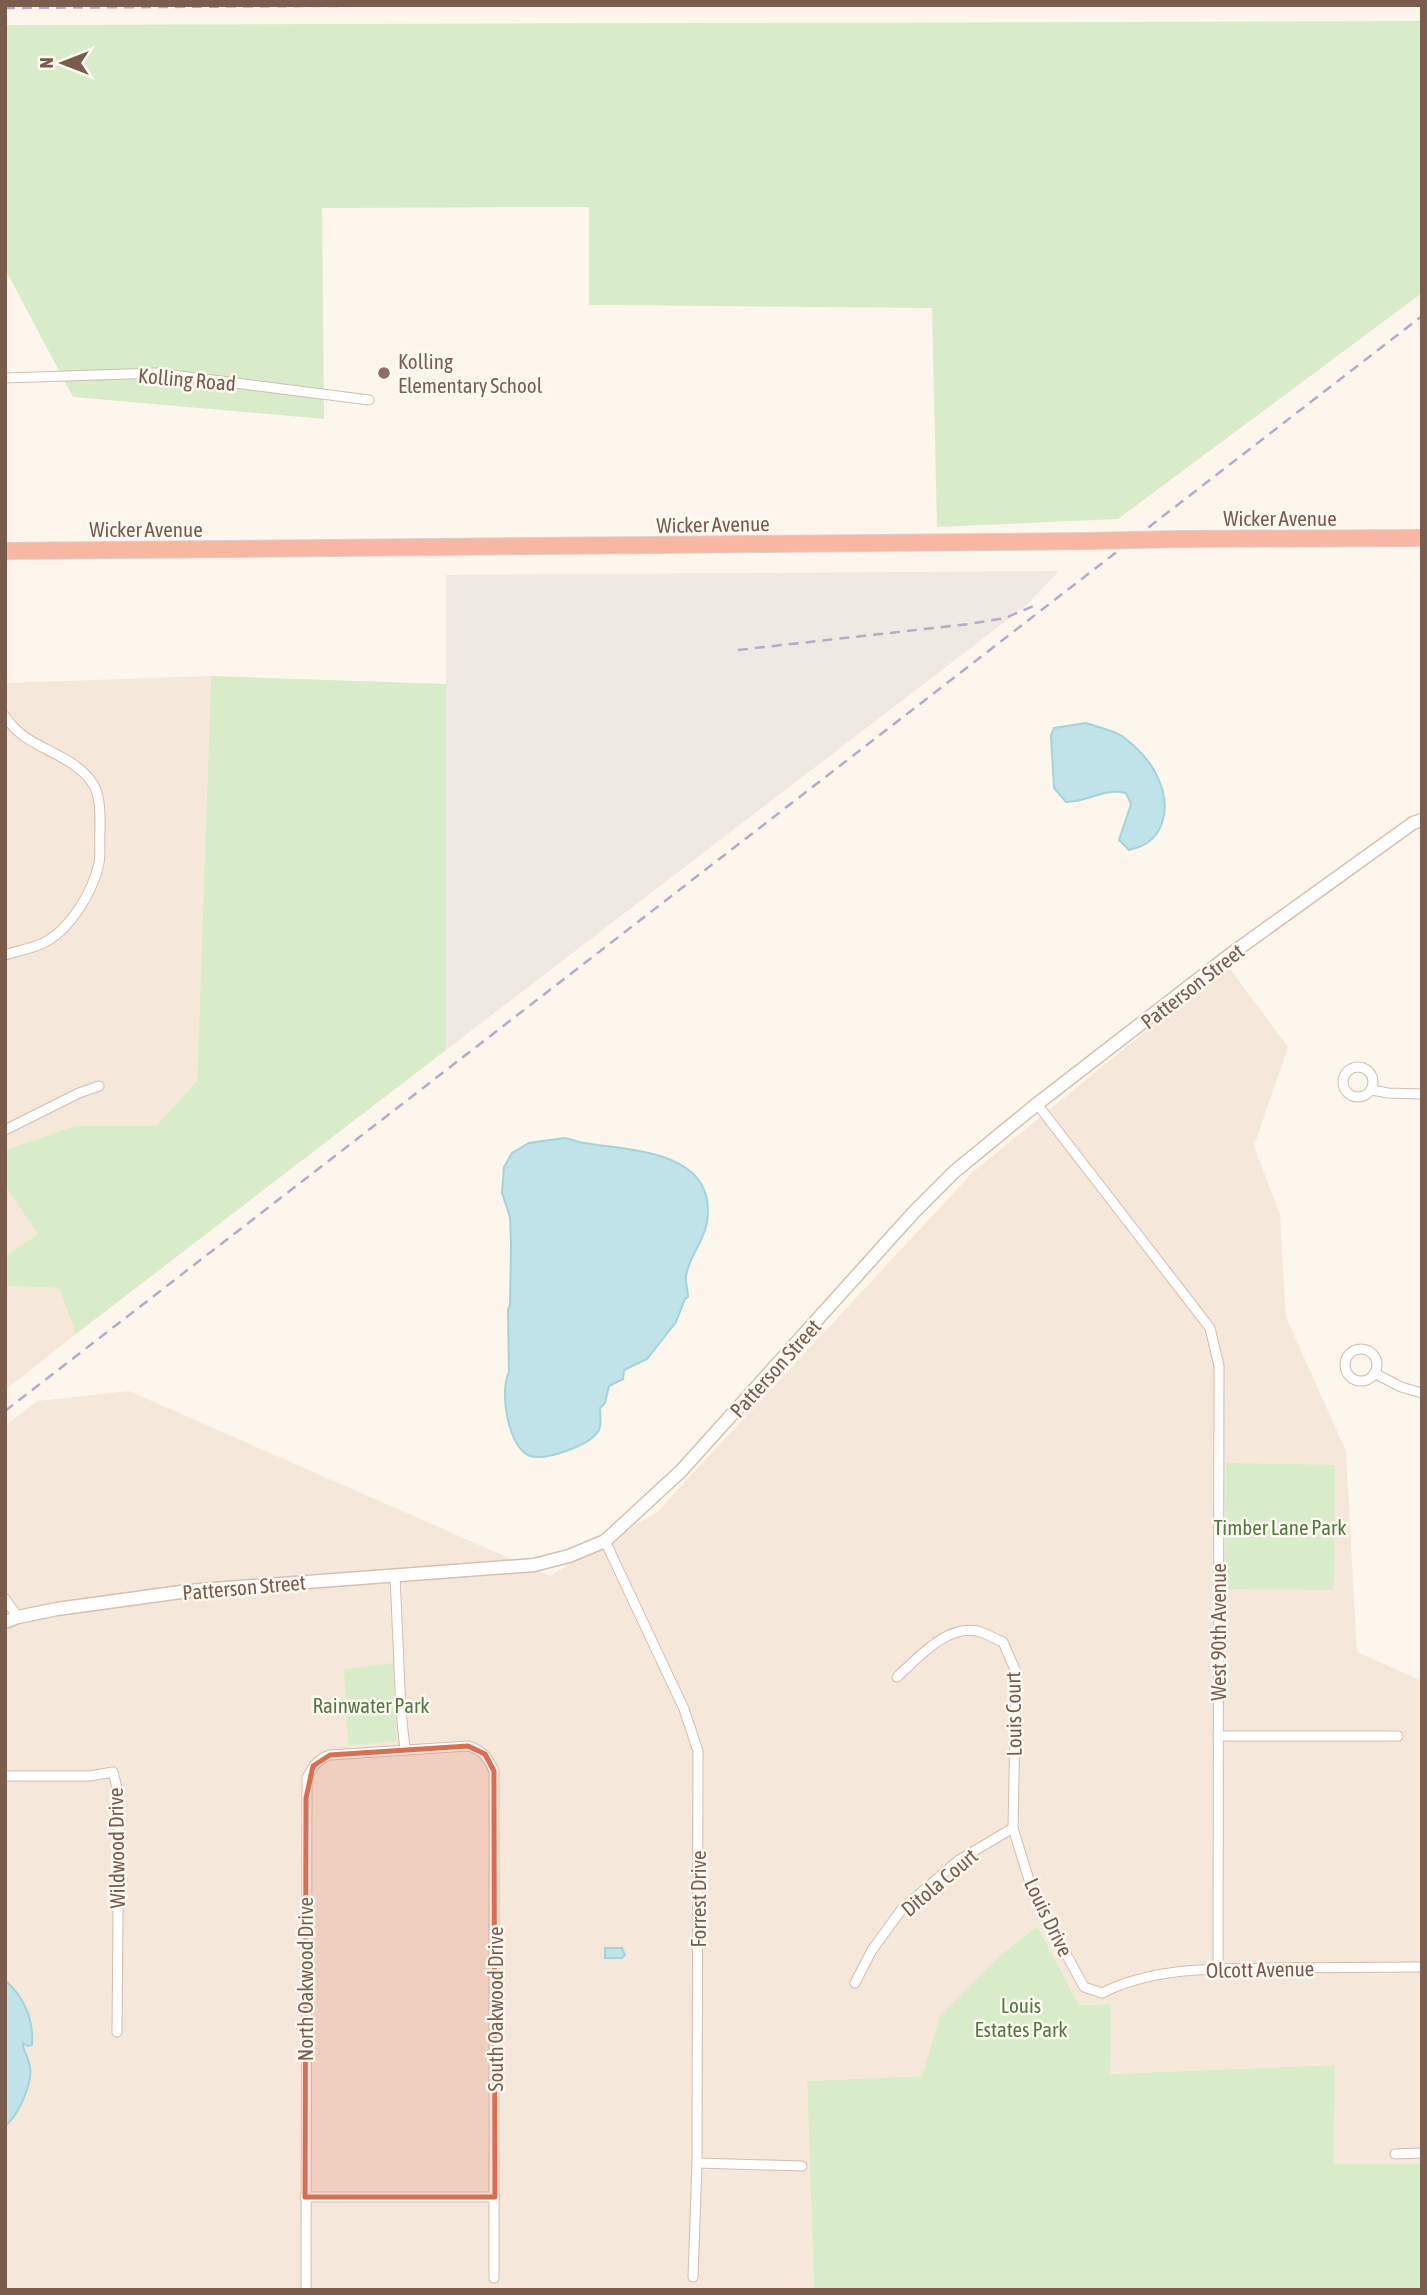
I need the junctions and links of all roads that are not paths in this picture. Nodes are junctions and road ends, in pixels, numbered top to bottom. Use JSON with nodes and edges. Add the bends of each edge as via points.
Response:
{"nodes":[{"id":1,"x":5,"y":378,"type":"edge"},
{"id":2,"x":369,"y":400,"type":"dead end"},
{"id":3,"x":1422,"y":538,"type":"edge"},
{"id":4,"x":5,"y":551,"type":"edge"},
{"id":5,"x":5,"y":716,"type":"edge"},
{"id":6,"x":1422,"y":820,"type":"edge"},
{"id":7,"x":5,"y":955,"type":"edge"},
{"id":8,"x":99,"y":1086,"type":"dead end"},
{"id":9,"x":1372,"y":1090,"type":"dead end"},
{"id":10,"x":1422,"y":1094,"type":"edge"},
{"id":11,"x":1037,"y":1104,"type":"junction"},
{"id":12,"x":5,"y":1130,"type":"edge"},
{"id":13,"x":1374,"y":1373,"type":"dead end"},
{"id":14,"x":1422,"y":1392,"type":"edge"},
{"id":15,"x":605,"y":1541,"type":"junction"},
{"id":16,"x":395,"y":1575,"type":"junction"},
{"id":17,"x":5,"y":1600,"type":"edge"},
{"id":18,"x":11,"y":1619,"type":"edge"},
{"id":19,"x":897,"y":1677,"type":"dead end"},
{"id":20,"x":1218,"y":1735,"type":"junction"},
{"id":21,"x":1398,"y":1735,"type":"dead end"},
{"id":22,"x":475,"y":1748,"type":"joint"},
{"id":23,"x":405,"y":1749,"type":"junction"},
{"id":24,"x":5,"y":1776,"type":"edge"},
{"id":25,"x":1013,"y":1828,"type":"junction"},
{"id":26,"x":1422,"y":1967,"type":"edge"},
{"id":27,"x":1218,"y":1969,"type":"junction"},
{"id":28,"x":855,"y":1983,"type":"dead end"},
{"id":29,"x":1102,"y":1993,"type":"joint"},
{"id":30,"x":117,"y":2032,"type":"dead end"},
{"id":31,"x":1422,"y":2153,"type":"edge"},
{"id":32,"x":1395,"y":2154,"type":"dead end"},
{"id":33,"x":697,"y":2163,"type":"junction"},
{"id":34,"x":802,"y":2166,"type":"dead end"},
{"id":35,"x":305,"y":2197,"type":"junction"},
{"id":36,"x":495,"y":2197,"type":"junction"},
{"id":37,"x":693,"y":2277,"type":"dead end"},
{"id":38,"x":494,"y":2278,"type":"dead end"},
{"id":39,"x":306,"y":2290,"type":"edge"}],
"edges":[{"from":1,"to":2,"type":"street","name":"Kolling Road","via":[[157,373]]},
{"from":3,"to":4,"type":"highway","name":"Wicker Avenue","bridge":true},
{"from":5,"to":7,"type":"street","via":[[24,738],[80,770],[93,784],[100,818],[99,864],[83,905],[43,944]]},
{"from":6,"to":11,"type":"street","name":"Patterson Street","via":[[1231,954]]},
{"from":8,"to":12,"type":"street"},
{"from":9,"to":10,"type":"street"},
{"from":11,"to":15,"type":"street","name":"Patterson Street","via":[[954,1172],[914,1212],[681,1471]]},
{"from":11,"to":20,"type":"street","name":"West 90th Avenue","via":[[1210,1328],[1219,1366]]},
{"from":13,"to":14,"type":"street"},
{"from":15,"to":16,"type":"street","name":"Patterson Street","via":[[534,1565]]},
{"from":15,"to":33,"type":"street","name":"Forrest Drive","via":[[684,1709],[698,1751]]},
{"from":16,"to":18,"type":"street","name":"Patterson Street","via":[[188,1591]]},
{"from":16,"to":23,"type":"street"},
{"from":17,"to":18,"type":"street"},
{"from":19,"to":25,"type":"street","name":"Louis Court","via":[[926,1650],[957,1631],[978,1631],[1003,1642],[1016,1672]]},
{"from":20,"to":21,"type":"street"},
{"from":20,"to":27,"type":"street","name":"West 90th Avenue"},
{"from":22,"to":23,"type":"street","name":"North Oakwood Drive"},
{"from":22,"to":36,"type":"street","name":"South Oakwood Drive","via":[[485,1754],[495,1783]]},
{"from":23,"to":35,"type":"street","name":"North Oakwood Drive","via":[[330,1755],[313,1766],[307,1778]]},
{"from":24,"to":30,"type":"street","name":"Wildwood Drive","via":[[113,1772],[119,1796]]},
{"from":25,"to":28,"type":"street","name":"Ditola Court","via":[[959,1860],[902,1909]]},
{"from":25,"to":29,"type":"street","name":"Louis Drive","via":[[1033,1893],[1084,1987]]},
{"from":26,"to":27,"type":"street","name":"Olcott Avenue"},
{"from":27,"to":29,"type":"street","name":"Olcott Avenue","via":[[1166,1972]]},
{"from":31,"to":32,"type":"street"},
{"from":33,"to":34,"type":"street"},
{"from":33,"to":37,"type":"street","name":"Forrest Drive"},
{"from":35,"to":36,"type":"street"},
{"from":35,"to":39,"type":"street","name":"North Oakwood Drive"},
{"from":36,"to":38,"type":"street","name":"South Oakwood Drive"}]}
